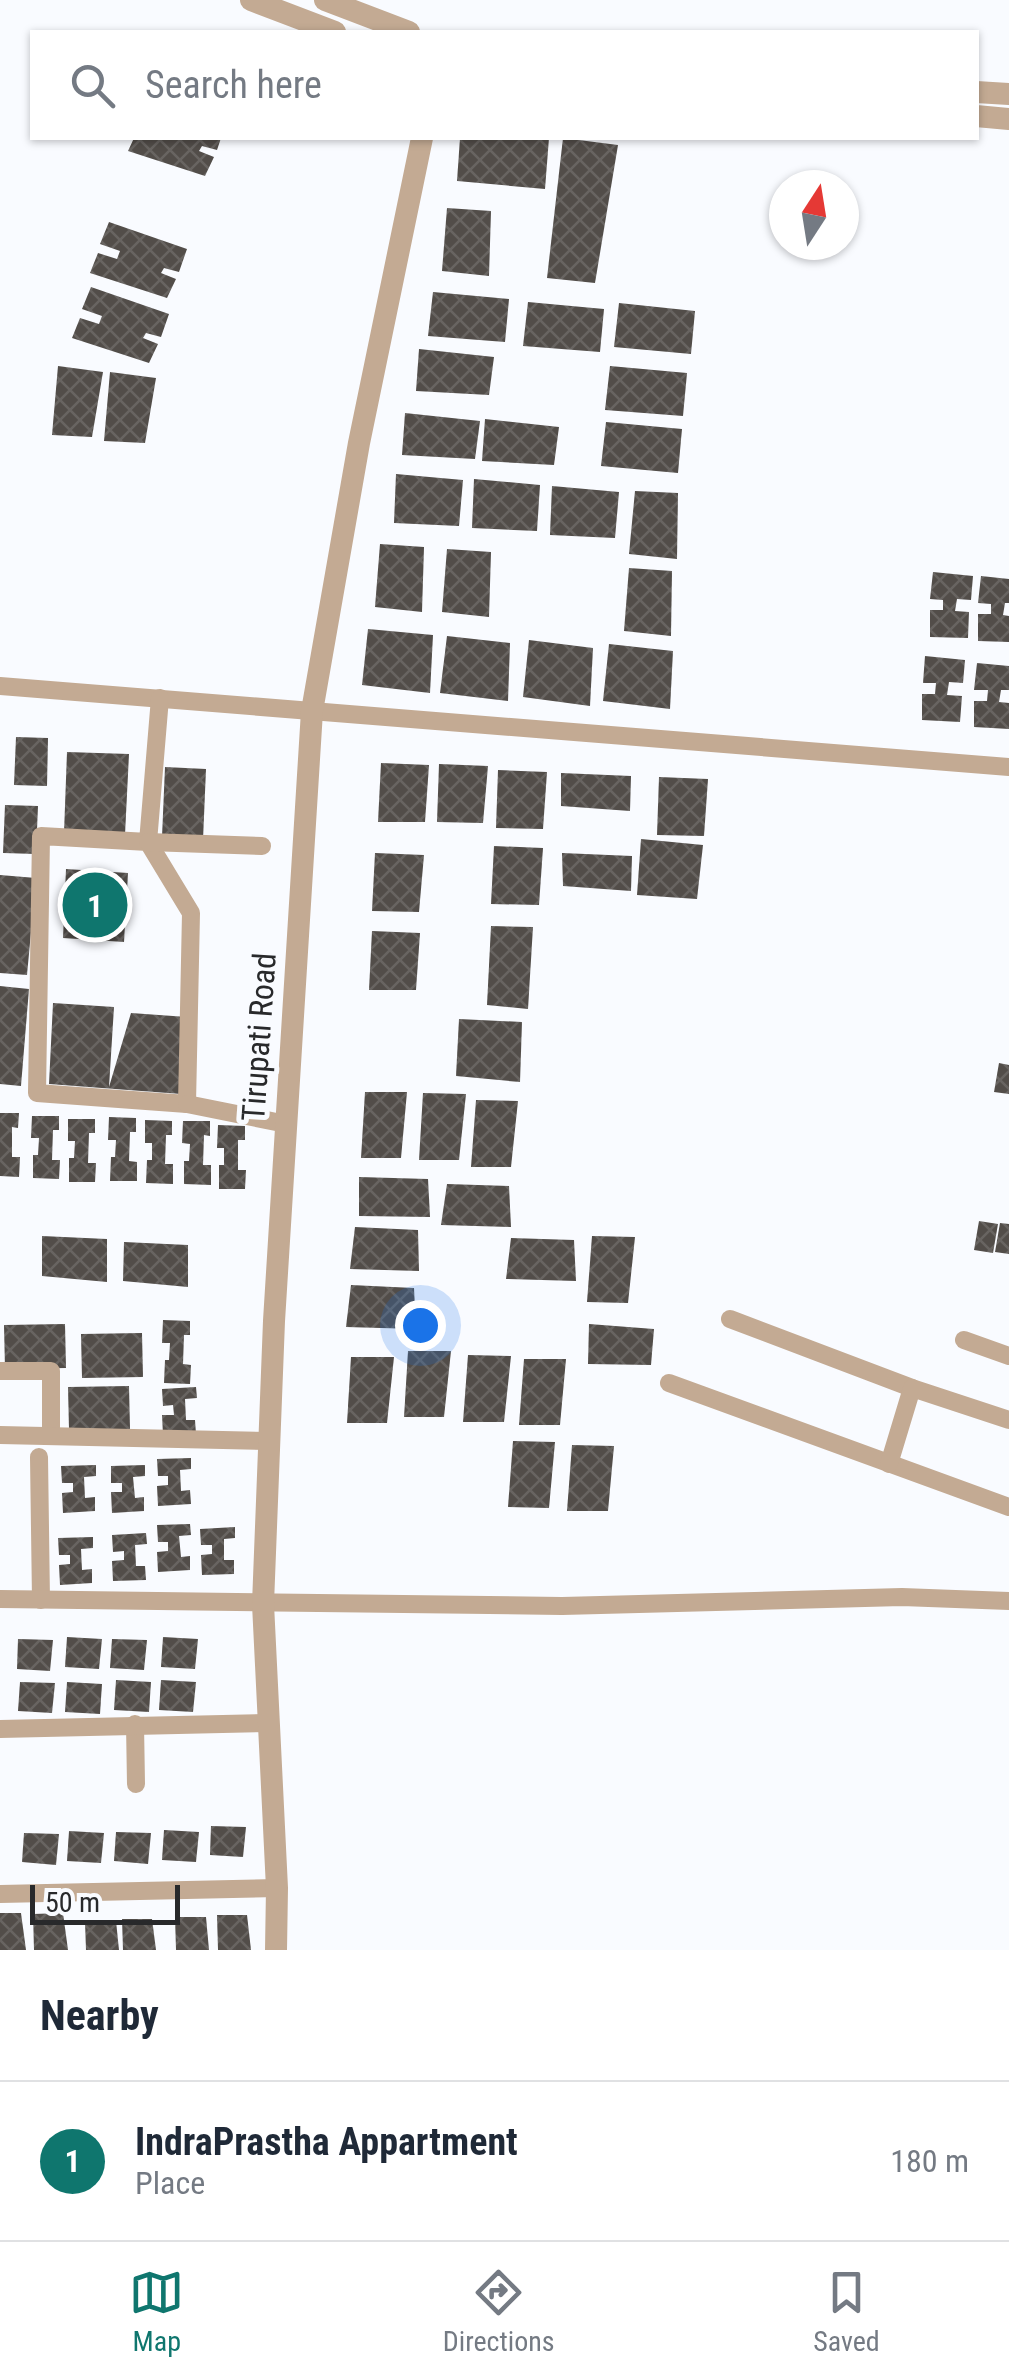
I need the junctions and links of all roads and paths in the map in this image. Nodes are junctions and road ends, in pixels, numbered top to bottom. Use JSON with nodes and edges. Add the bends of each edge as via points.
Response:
{"nodes":[{"id":1,"x":252,"y":0,"type":"edge"},
{"id":2,"x":325,"y":0,"type":"edge"},
{"id":3,"x":330,"y":30,"type":"edge"},
{"id":4,"x":404,"y":30,"type":"edge"},
{"id":5,"x":979,"y":92,"type":"edge"},
{"id":6,"x":1009,"y":94,"type":"edge"},
{"id":7,"x":979,"y":116,"type":"edge"},
{"id":8,"x":1009,"y":118,"type":"edge"},
{"id":9,"x":422,"y":140,"type":"edge"},
{"id":10,"x":0,"y":686,"type":"edge"},
{"id":11,"x":160,"y":698,"type":"junction"},
{"id":12,"x":312,"y":711,"type":"junction"},
{"id":13,"x":1009,"y":766,"type":"edge"},
{"id":14,"x":148,"y":842,"type":"junction"},
{"id":15,"x":262,"y":846,"type":"dead end"},
{"id":16,"x":188,"y":1104,"type":"junction"},
{"id":17,"x":286,"y":1124,"type":"junction"},
{"id":18,"x":730,"y":1319,"type":"dead end"},
{"id":19,"x":964,"y":1340,"type":"dead end"},
{"id":20,"x":1009,"y":1356,"type":"edge"},
{"id":21,"x":0,"y":1371,"type":"edge"},
{"id":22,"x":669,"y":1383,"type":"dead end"},
{"id":23,"x":912,"y":1388,"type":"junction"},
{"id":24,"x":1009,"y":1420,"type":"edge"},
{"id":25,"x":0,"y":1435,"type":"edge"},
{"id":26,"x":51,"y":1436,"type":"junction"},
{"id":27,"x":269,"y":1441,"type":"junction"},
{"id":28,"x":39,"y":1457,"type":"dead end"},
{"id":29,"x":889,"y":1464,"type":"junction"},
{"id":30,"x":1009,"y":1507,"type":"edge"},
{"id":31,"x":0,"y":1599,"type":"edge"},
{"id":32,"x":41,"y":1600,"type":"junction"},
{"id":33,"x":1009,"y":1601,"type":"edge"},
{"id":34,"x":263,"y":1604,"type":"junction"},
{"id":35,"x":270,"y":1723,"type":"junction"},
{"id":36,"x":135,"y":1724,"type":"junction"},
{"id":37,"x":0,"y":1729,"type":"edge"},
{"id":38,"x":136,"y":1784,"type":"dead end"},
{"id":39,"x":277,"y":1888,"type":"junction"},
{"id":40,"x":0,"y":1894,"type":"edge"},
{"id":41,"x":276,"y":1950,"type":"edge"}],
"edges":[{"from":1,"to":3,"type":"street"},
{"from":2,"to":4,"type":"street"},
{"from":5,"to":6,"type":"street"},
{"from":7,"to":8,"type":"street"},
{"from":9,"to":12,"type":"street","name":"Tirupati Road"},
{"from":10,"to":11,"type":"street"},
{"from":11,"to":12,"type":"street"},
{"from":11,"to":14,"type":"street"},
{"from":12,"to":13,"type":"street"},
{"from":12,"to":17,"type":"street","name":"Tirupati Road"},
{"from":14,"to":15,"type":"street"},
{"from":14,"to":16,"type":"street","via":[[191,914]]},
{"from":14,"to":16,"type":"street","via":[[41,836],[36,1093]]},
{"from":16,"to":17,"type":"street"},
{"from":17,"to":27,"type":"street","name":"Tirupati Road"},
{"from":18,"to":23,"type":"street"},
{"from":19,"to":20,"type":"street"},
{"from":21,"to":26,"type":"street","via":[[50,1371]]},
{"from":22,"to":29,"type":"street"},
{"from":23,"to":24,"type":"street"},
{"from":23,"to":29,"type":"street"},
{"from":25,"to":26,"type":"street"},
{"from":26,"to":27,"type":"street"},
{"from":27,"to":34,"type":"street","name":"Tirupati Road"},
{"from":28,"to":32,"type":"street"},
{"from":29,"to":30,"type":"street"},
{"from":31,"to":32,"type":"street"},
{"from":32,"to":34,"type":"street"},
{"from":33,"to":34,"type":"street"},
{"from":34,"to":35,"type":"street","name":"Tirupati Road"},
{"from":35,"to":36,"type":"street"},
{"from":35,"to":39,"type":"street","name":"Tirupati Road"},
{"from":36,"to":37,"type":"street"},
{"from":36,"to":38,"type":"street"},
{"from":39,"to":40,"type":"street"},
{"from":39,"to":41,"type":"street","name":"Tirupati Road"}]}
